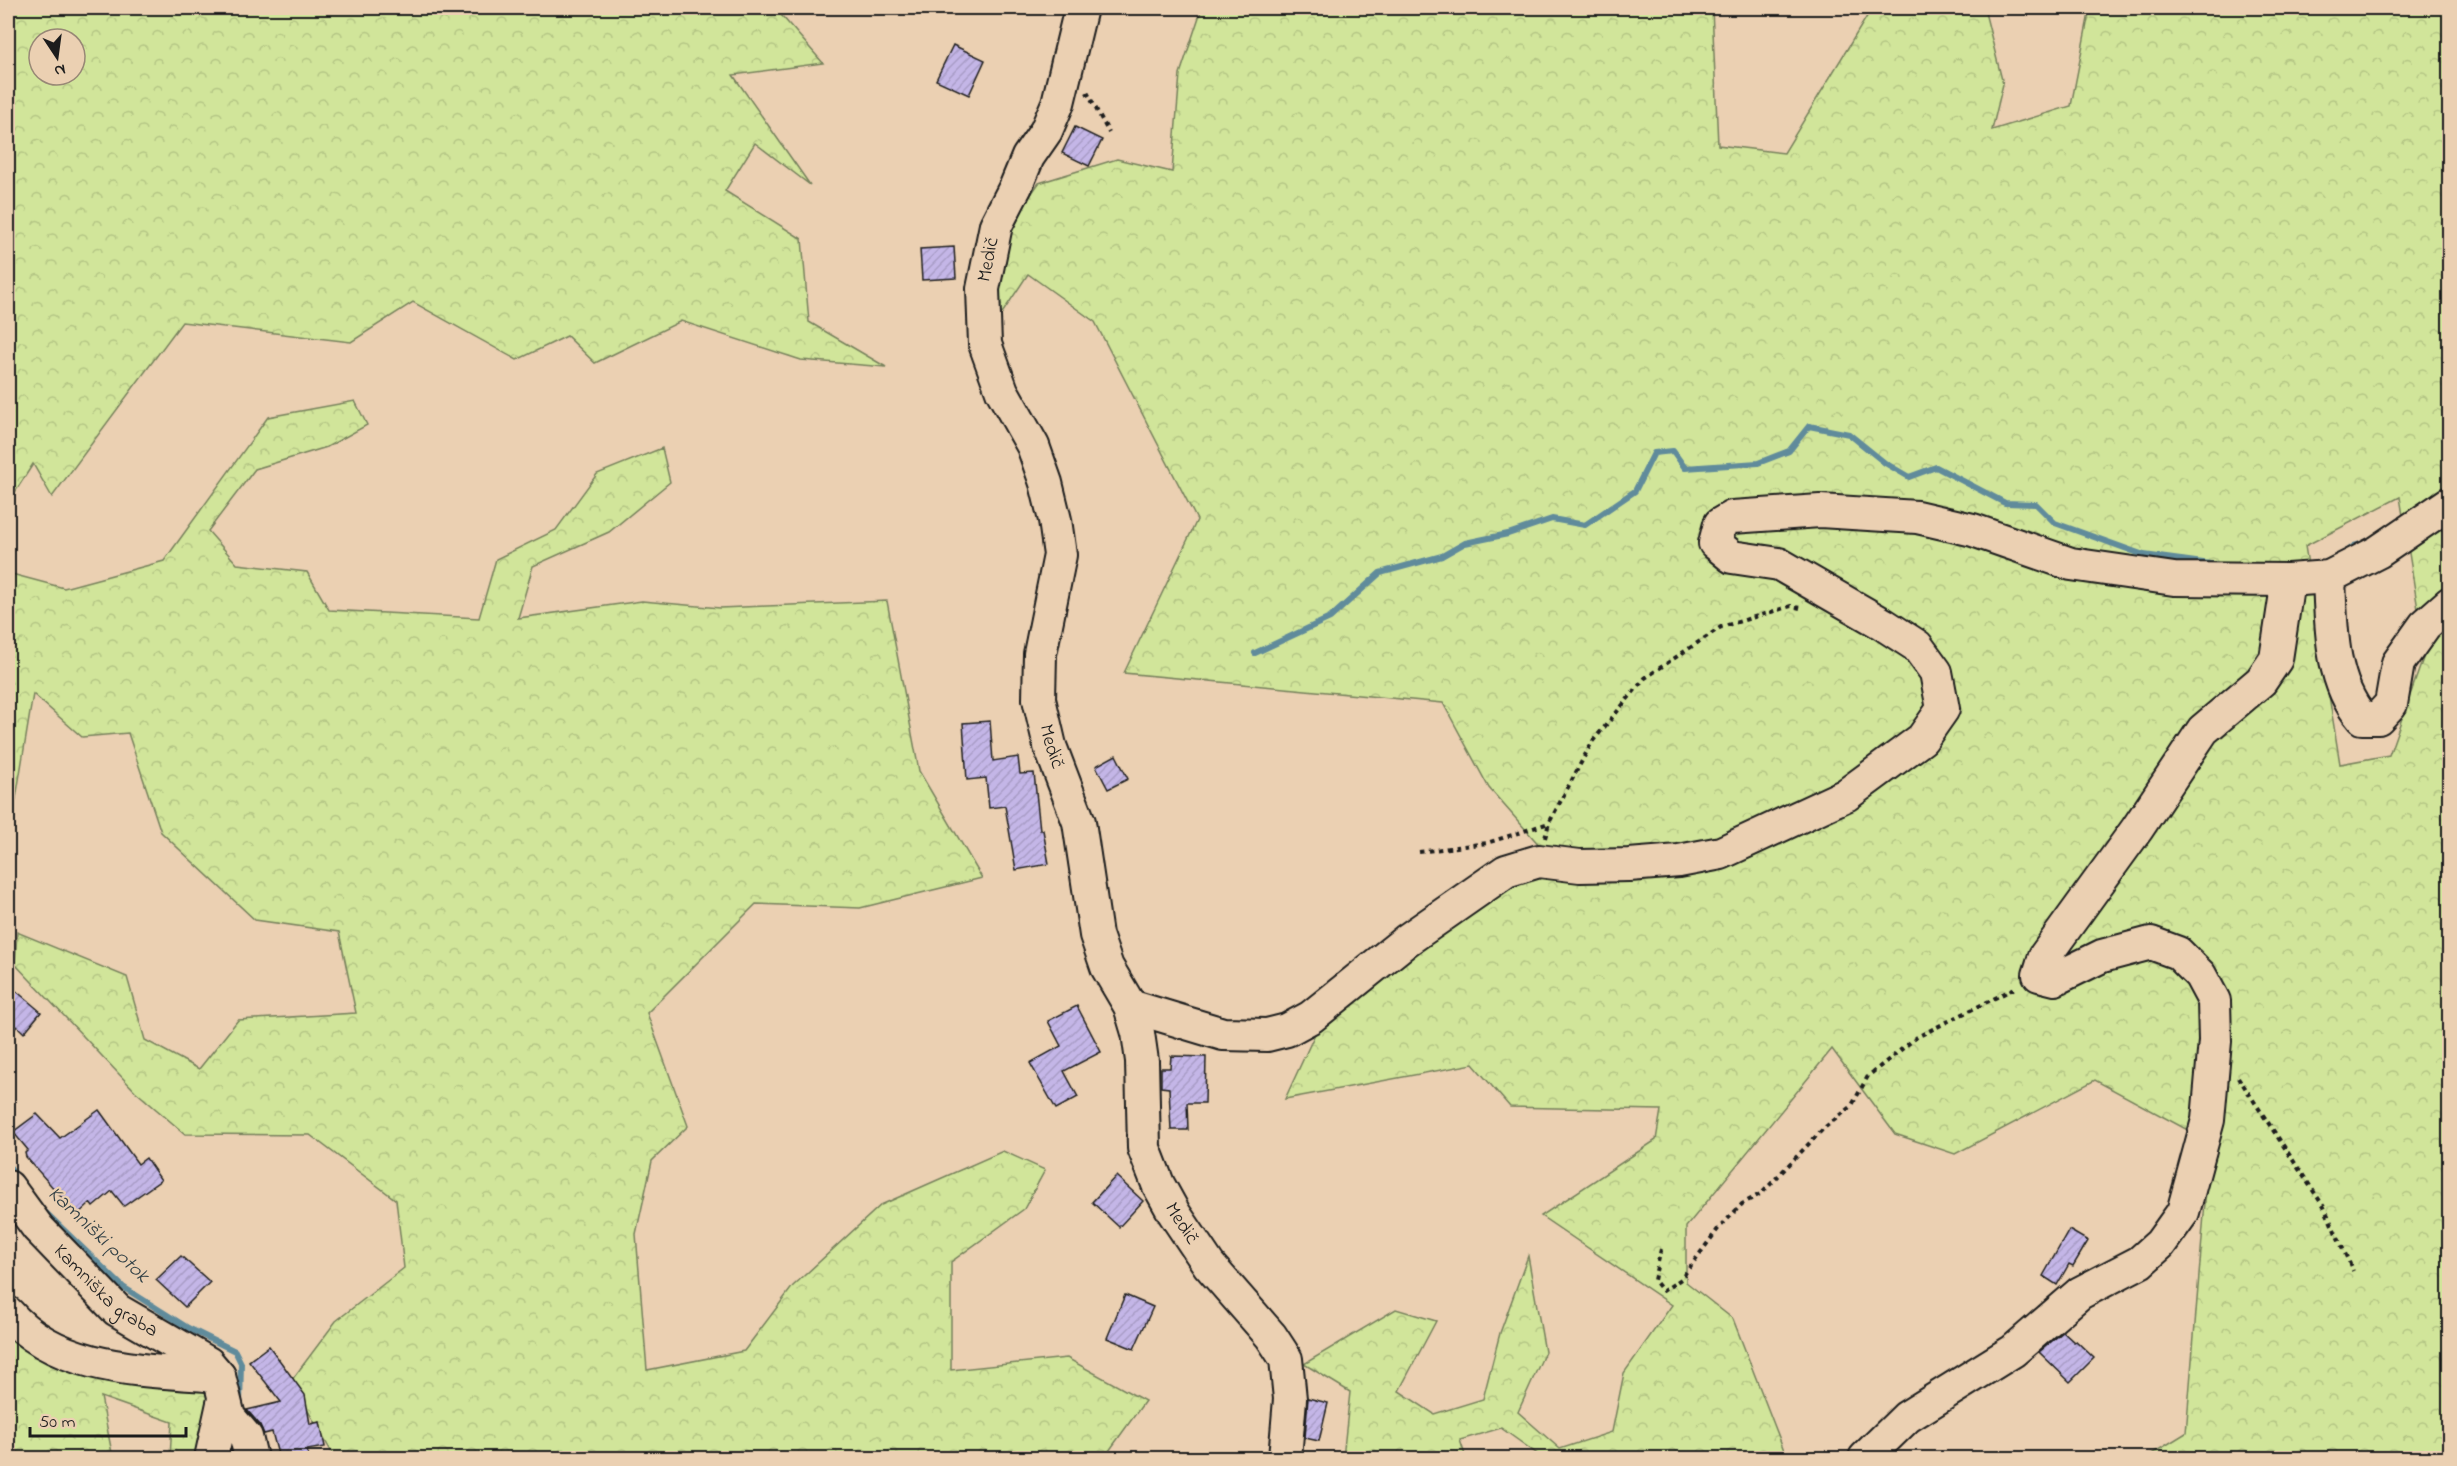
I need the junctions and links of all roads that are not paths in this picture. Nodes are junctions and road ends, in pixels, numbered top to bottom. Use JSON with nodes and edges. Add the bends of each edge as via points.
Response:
{"nodes":[{"id":1,"x":1081,"y":8,"type":"edge"},
{"id":2,"x":2450,"y":503,"type":"edge"},
{"id":3,"x":2329,"y":577,"type":"junction"},
{"id":4,"x":2288,"y":580,"type":"junction"},
{"id":5,"x":2450,"y":603,"type":"edge"},
{"id":6,"x":1130,"y":1006,"type":"junction"},
{"id":7,"x":8,"y":1187,"type":"edge"},
{"id":8,"x":8,"y":1313,"type":"edge"},
{"id":9,"x":234,"y":1418,"type":"edge"},
{"id":10,"x":211,"y":1458,"type":"edge"},
{"id":11,"x":1284,"y":1458,"type":"edge"},
{"id":12,"x":1865,"y":1458,"type":"edge"}],
"edges":[{"from":1,"to":6,"type":"street","name":"Medič","via":[[1058,103],[996,225],[983,289],[985,344],[1002,391],[1033,446],[1055,520],[1059,555],[1040,654],[1039,699],[1050,746],[1080,822],[1096,935],[1107,967]]},
{"from":2,"to":3,"type":"street","via":[[2378,552]]},
{"from":3,"to":4,"type":"street"},
{"from":3,"to":5,"type":"street","via":[[2332,644],[2350,705],[2362,718],[2378,718],[2391,704],[2398,663],[2425,625]]},
{"from":4,"to":6,"type":"street","via":[[2174,579],[2071,564],[1973,530],[1917,517],[1821,511],[1732,517],[1720,524],[1715,543],[1732,557],[1779,564],[1917,646],[1936,672],[1943,709],[1922,739],[1846,795],[1721,853],[1629,865],[1580,866],[1539,861],[1506,871],[1407,940],[1311,1017],[1287,1030],[1267,1035],[1223,1034]]},
{"from":4,"to":12,"type":"street","via":[[2276,659],[2261,681],[2204,730],[2045,956],[2039,975],[2055,979],[2102,956],[2151,943],[2178,953],[2200,975],[2214,1001],[2216,1041],[2208,1119],[2183,1212],[2160,1244],[2140,1262],[2080,1293],[2013,1351],[1906,1417]]},
{"from":6,"to":11,"type":"street","name":"Medič","via":[[1142,1061],[1144,1149],[1158,1184],[1209,1265],[1286,1359],[1290,1399]]},
{"from":7,"to":9,"type":"street","name":"Kamniška graba","via":[[38,1228],[117,1310],[208,1363]]},
{"from":8,"to":9,"type":"street","via":[[19,1326],[51,1346]]},
{"from":9,"to":10,"type":"street"}]}
